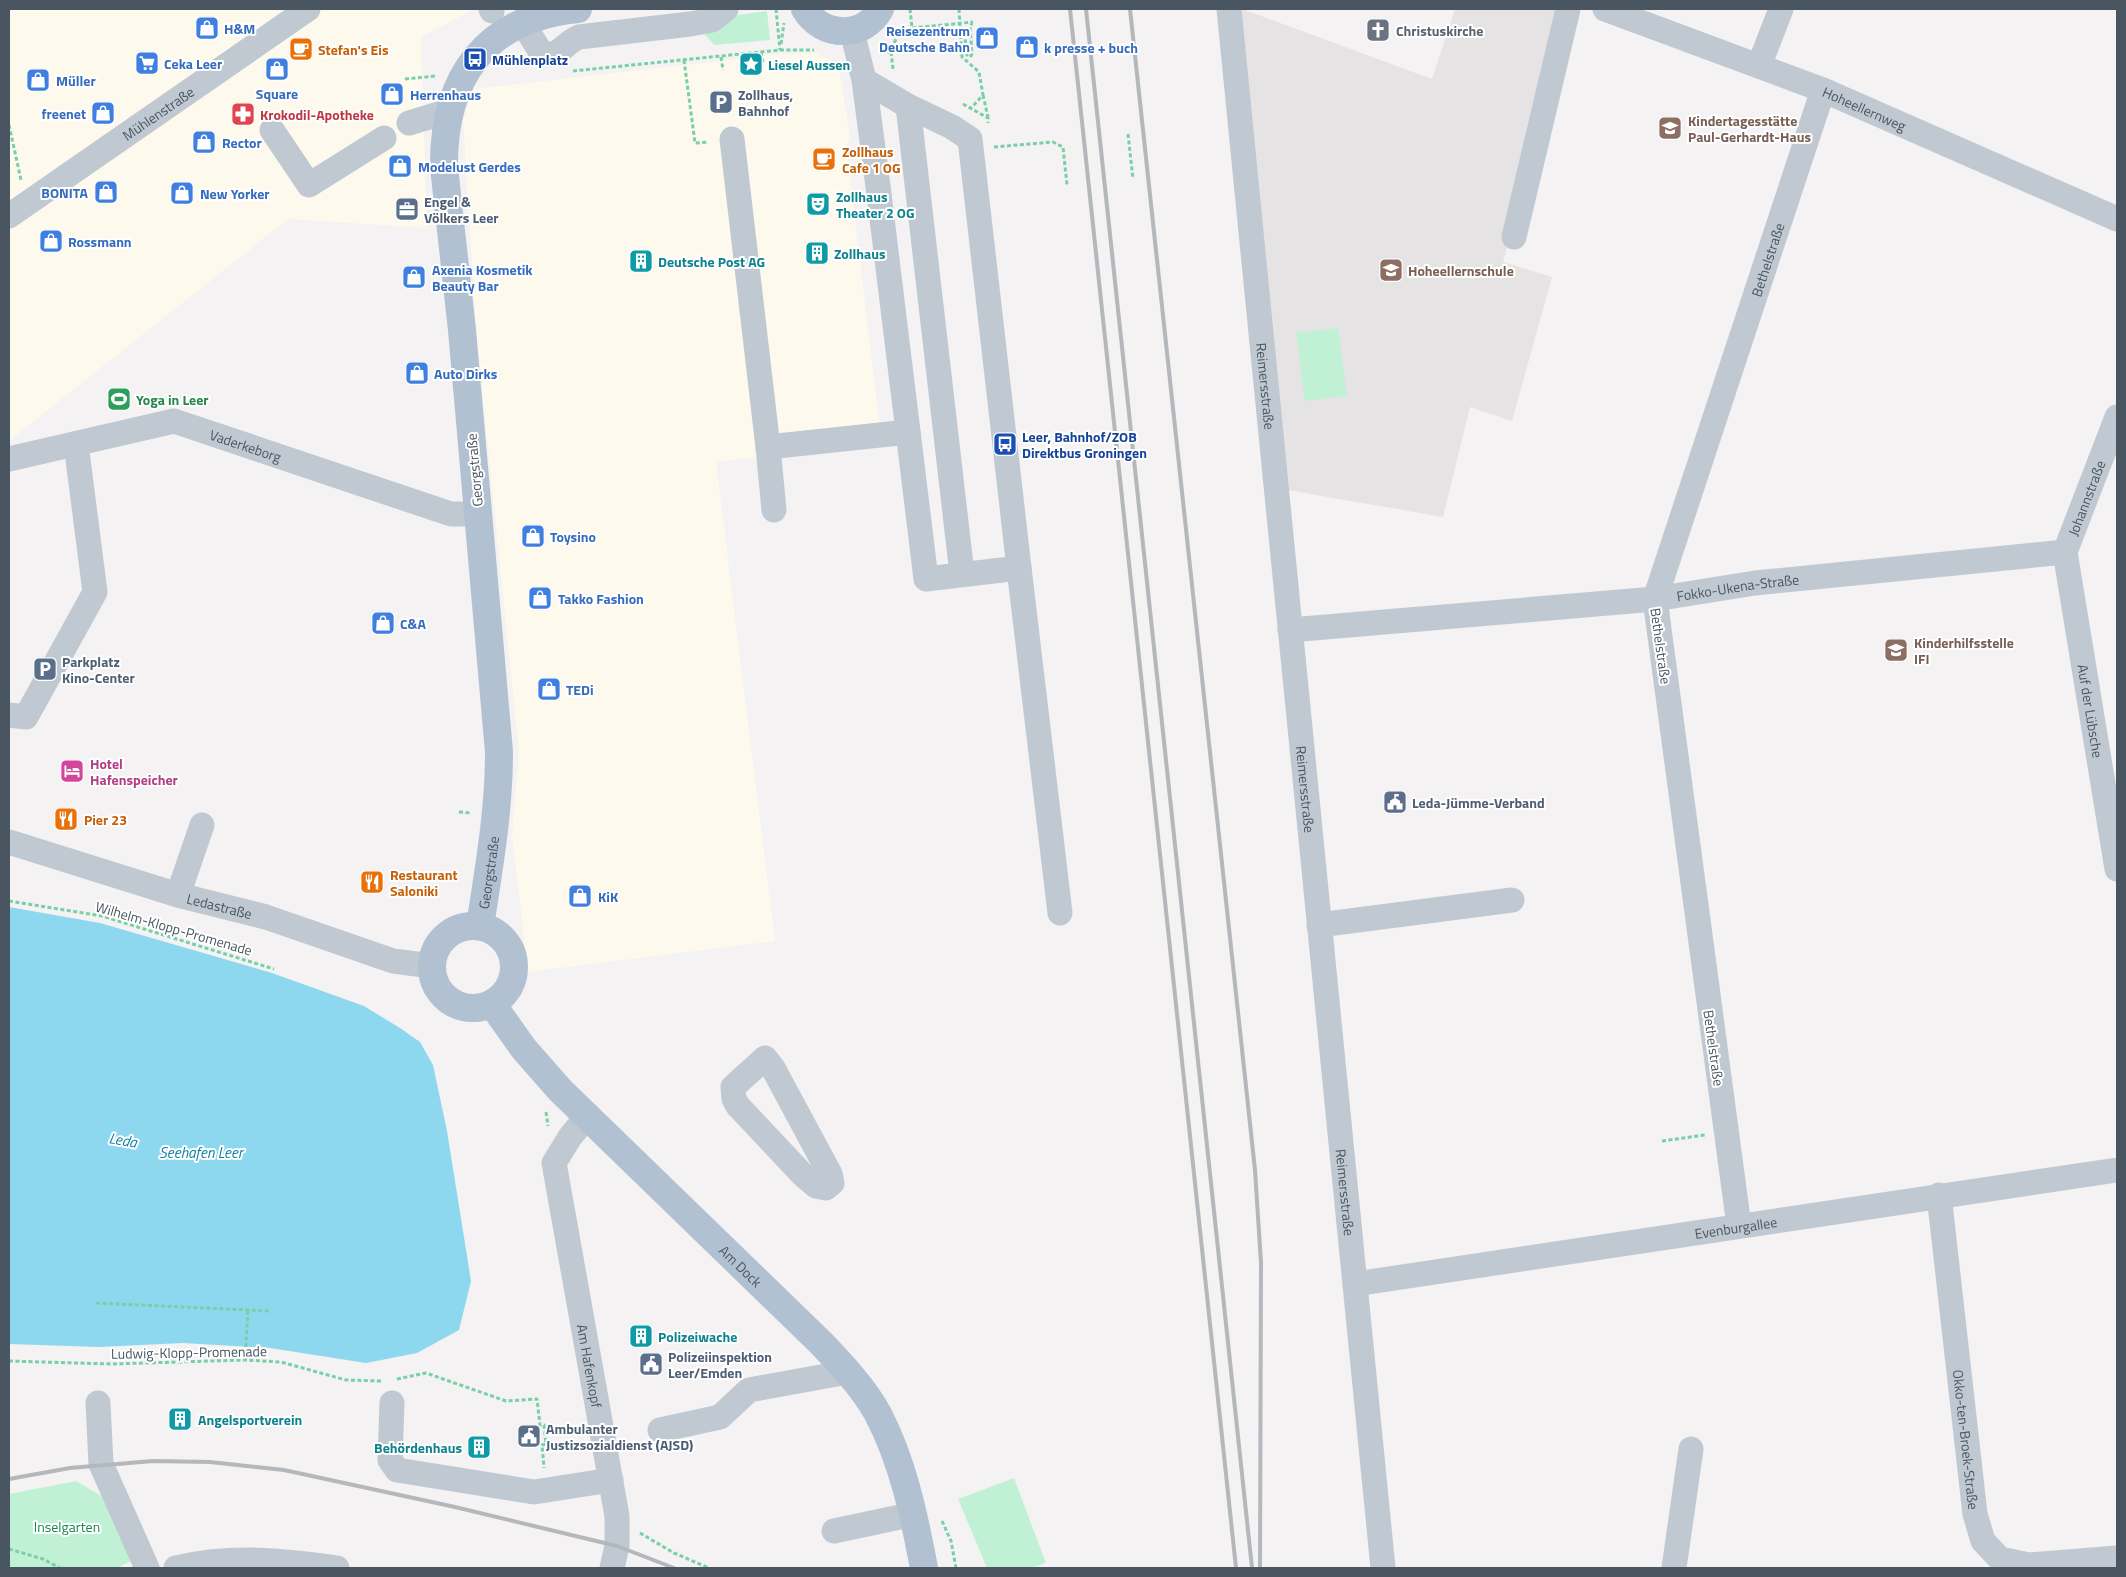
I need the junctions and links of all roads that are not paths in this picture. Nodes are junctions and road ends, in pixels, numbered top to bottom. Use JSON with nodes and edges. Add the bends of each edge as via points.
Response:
{"nodes":[{"id":1,"x":308,"y":9,"type":"edge"},
{"id":2,"x":578,"y":9,"type":"edge"},
{"id":3,"x":726,"y":9,"type":"edge"},
{"id":4,"x":880,"y":9,"type":"edge"},
{"id":5,"x":1229,"y":9,"type":"edge"},
{"id":6,"x":1568,"y":9,"type":"edge"},
{"id":7,"x":1606,"y":9,"type":"edge"},
{"id":8,"x":1781,"y":9,"type":"edge"},
{"id":9,"x":795,"y":14,"type":"edge"},
{"id":10,"x":502,"y":18,"type":"edge"},
{"id":11,"x":855,"y":42,"type":"junction"},
{"id":12,"x":1759,"y":66,"type":"junction"},
{"id":13,"x":864,"y":80,"type":"junction"},
{"id":14,"x":1823,"y":90,"type":"junction"},
{"id":15,"x":908,"y":106,"type":"junction"},
{"id":16,"x":449,"y":111,"type":"junction"},
{"id":17,"x":409,"y":123,"type":"dead end"},
{"id":18,"x":272,"y":130,"type":"dead end"},
{"id":19,"x":384,"y":138,"type":"dead end"},
{"id":20,"x":732,"y":139,"type":"road end"},
{"id":21,"x":18,"y":210,"type":"edge"},
{"id":22,"x":2117,"y":219,"type":"edge"},
{"id":23,"x":1514,"y":237,"type":"dead end"},
{"id":24,"x":2117,"y":417,"type":"edge"},
{"id":25,"x":908,"y":432,"type":"junction"},
{"id":26,"x":76,"y":444,"type":"junction"},
{"id":27,"x":768,"y":447,"type":"junction"},
{"id":28,"x":9,"y":459,"type":"edge"},
{"id":29,"x":774,"y":510,"type":"dead end"},
{"id":30,"x":478,"y":514,"type":"junction"},
{"id":31,"x":2065,"y":552,"type":"junction"},
{"id":32,"x":1019,"y":568,"type":"junction"},
{"id":33,"x":962,"y":574,"type":"junction"},
{"id":34,"x":1655,"y":599,"type":"junction"},
{"id":35,"x":1290,"y":630,"type":"junction"},
{"id":36,"x":9,"y":715,"type":"edge"},
{"id":37,"x":202,"y":825,"type":"dead end"},
{"id":38,"x":9,"y":842,"type":"edge"},
{"id":39,"x":2117,"y":869,"type":"edge"},
{"id":40,"x":178,"y":895,"type":"junction"},
{"id":41,"x":1512,"y":900,"type":"dead end"},
{"id":42,"x":1060,"y":914,"type":"dead end"},
{"id":43,"x":1320,"y":925,"type":"junction"},
{"id":44,"x":480,"y":926,"type":"junction"},
{"id":45,"x":432,"y":966,"type":"junction"},
{"id":46,"x":492,"y":1004,"type":"junction"},
{"id":47,"x":765,"y":1058,"type":"joint"},
{"id":48,"x":588,"y":1115,"type":"junction"},
{"id":49,"x":2117,"y":1170,"type":"edge"},
{"id":50,"x":1939,"y":1196,"type":"junction"},
{"id":51,"x":1739,"y":1226,"type":"junction"},
{"id":52,"x":1355,"y":1284,"type":"junction"},
{"id":53,"x":848,"y":1372,"type":"junction"},
{"id":54,"x":98,"y":1403,"type":"dead end"},
{"id":55,"x":392,"y":1403,"type":"dead end"},
{"id":56,"x":660,"y":1430,"type":"dead end"},
{"id":57,"x":1691,"y":1449,"type":"dead end"},
{"id":58,"x":611,"y":1480,"type":"junction"},
{"id":59,"x":914,"y":1514,"type":"junction"},
{"id":60,"x":834,"y":1531,"type":"dead end"},
{"id":61,"x":2117,"y":1558,"type":"edge"},
{"id":62,"x":147,"y":1568,"type":"edge"},
{"id":63,"x":176,"y":1568,"type":"edge"},
{"id":64,"x":337,"y":1568,"type":"edge"},
{"id":65,"x":612,"y":1568,"type":"edge"},
{"id":66,"x":924,"y":1568,"type":"edge"},
{"id":67,"x":1383,"y":1568,"type":"edge"},
{"id":68,"x":1674,"y":1568,"type":"edge"}],
"edges":[{"from":1,"to":21,"type":"street","name":"Mühlenstraße"},
{"from":2,"to":10,"type":"main road"},
{"from":3,"to":10,"type":"street","via":[[712,20],[697,23],[579,37],[549,56],[542,54]]},
{"from":4,"to":11,"type":"main road"},
{"from":5,"to":35,"type":"street","name":"Reimersstraße"},
{"from":6,"to":23,"type":"street"},
{"from":7,"to":12,"type":"street","name":"Hoheellernweg"},
{"from":8,"to":12,"type":"street"},
{"from":9,"to":11,"type":"main road","via":[[813,19],[827,29],[843,32]]},
{"from":10,"to":16,"type":"main road","name":"Georgstraße","via":[[465,73]]},
{"from":11,"to":13,"type":"street"},
{"from":12,"to":14,"type":"street","name":"Hoheellernweg"},
{"from":13,"to":15,"type":"street"},
{"from":13,"to":25,"type":"street"},
{"from":14,"to":22,"type":"street","name":"Hoheellernweg"},
{"from":14,"to":34,"type":"street","name":"Bethelstraße"},
{"from":15,"to":32,"type":"street","via":[[970,139]]},
{"from":15,"to":33,"type":"street"},
{"from":16,"to":17,"type":"street"},
{"from":16,"to":30,"type":"main road","name":"Georgstraße","via":[[444,167]]},
{"from":18,"to":19,"type":"street","via":[[309,185]]},
{"from":20,"to":27,"type":"street"},
{"from":24,"to":31,"type":"street","name":"Johannstraße"},
{"from":25,"to":27,"type":"street"},
{"from":25,"to":33,"type":"street","via":[[926,579]]},
{"from":26,"to":28,"type":"street","name":"Vaderkeborg"},
{"from":26,"to":30,"type":"street","name":"Vaderkeborg","via":[[174,422],[451,514]]},
{"from":26,"to":36,"type":"street","via":[[94,592],[26,716]]},
{"from":27,"to":29,"type":"street"},
{"from":30,"to":44,"type":"main road","name":"Georgstraße","via":[[500,752],[494,843]]},
{"from":31,"to":34,"type":"street","name":"Fokko-Ukena-Straße","via":[[1755,583]]},
{"from":31,"to":39,"type":"street","name":"Auf der Lübsche"},
{"from":32,"to":33,"type":"street"},
{"from":32,"to":42,"type":"street"},
{"from":34,"to":35,"type":"street","name":"Fokko-Ukena-Straße"},
{"from":34,"to":51,"type":"street","name":"Bethelstraße"},
{"from":35,"to":43,"type":"street","name":"Reimersstraße"},
{"from":37,"to":40,"type":"street"},
{"from":38,"to":40,"type":"street","name":"Ledastraße"},
{"from":40,"to":45,"type":"street","name":"Ledastraße","via":[[266,917],[393,961]]},
{"from":41,"to":43,"type":"street"},
{"from":43,"to":52,"type":"street","name":"Reimersstraße"},
{"from":44,"to":45,"type":"main road","via":[[466,926],[446,935],[434,952]]},
{"from":44,"to":46,"type":"main road","via":[[501,937],[513,957],[514,973],[509,987]]},
{"from":45,"to":46,"type":"main road","via":[[437,987],[452,1002],[472,1008]]},
{"from":46,"to":48,"type":"main road","name":"Am Dock","via":[[539,1067]]},
{"from":47,"to":47,"type":"street","via":[[830,1174],[832,1183],[826,1188],[816,1186],[803,1175],[734,1099],[733,1087]]},
{"from":48,"to":53,"type":"main road","name":"Am Dock"},
{"from":48,"to":58,"type":"street","name":"Am Hafenkopf","via":[[554,1164]]},
{"from":49,"to":50,"type":"street","name":"Evenburgallee"},
{"from":50,"to":51,"type":"street","name":"Evenburgallee"},
{"from":50,"to":61,"type":"street","name":"Okko-ten-Broek-Straße","via":[[1974,1505],[1983,1540],[2000,1558],[2029,1565]]},
{"from":51,"to":52,"type":"street","name":"Evenburgallee"},
{"from":52,"to":67,"type":"street","name":"Reimersstraße"},
{"from":53,"to":56,"type":"street","via":[[749,1390],[720,1417]]},
{"from":53,"to":59,"type":"main road","name":"Am Dock","via":[[877,1413],[890,1440]]},
{"from":54,"to":62,"type":"street","via":[[100,1464]]},
{"from":55,"to":58,"type":"street","via":[[390,1460],[397,1470],[534,1492]]},
{"from":57,"to":68,"type":"street"},
{"from":58,"to":65,"type":"street","name":"Am Hafenkopf","via":[[618,1546]]},
{"from":59,"to":60,"type":"street"},
{"from":59,"to":66,"type":"main road","name":"Am Dock"},
{"from":63,"to":64,"type":"street","via":[[247,1559]]}]}
